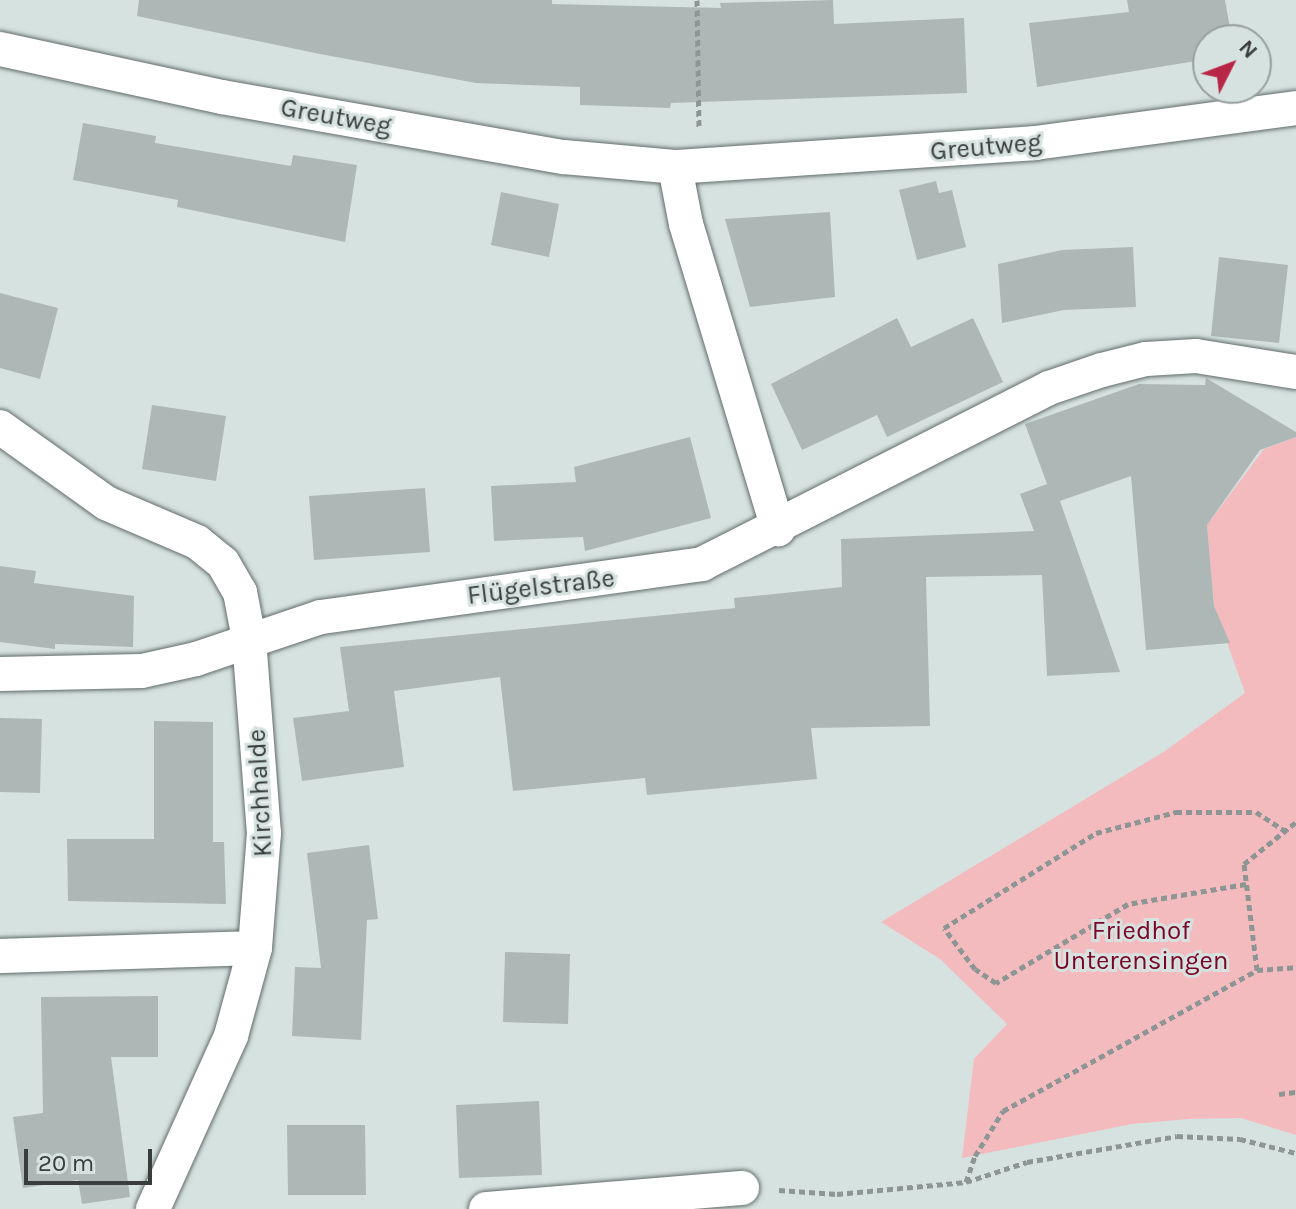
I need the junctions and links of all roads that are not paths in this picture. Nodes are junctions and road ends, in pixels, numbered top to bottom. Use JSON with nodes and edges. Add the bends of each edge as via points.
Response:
{"nodes":[{"id":1,"x":0,"y":49,"type":"edge"},
{"id":2,"x":1296,"y":108,"type":"edge"},
{"id":3,"x":687,"y":167,"type":"junction"},
{"id":4,"x":1296,"y":372,"type":"edge"},
{"id":5,"x":0,"y":427,"type":"edge"},
{"id":6,"x":778,"y":529,"type":"junction"},
{"id":7,"x":249,"y":639,"type":"junction"},
{"id":8,"x":0,"y":674,"type":"edge"},
{"id":9,"x":255,"y":948,"type":"junction"},
{"id":10,"x":0,"y":956,"type":"edge"},
{"id":11,"x":742,"y":1188,"type":"road end"},
{"id":12,"x":153,"y":1209,"type":"edge"},
{"id":13,"x":486,"y":1209,"type":"edge"}],
"edges":[{"from":1,"to":3,"type":"street","name":"Greutweg","via":[[222,97],[564,157]]},
{"from":2,"to":3,"type":"street","name":"Greutweg","via":[[1035,143]]},
{"from":3,"to":6,"type":"street","via":[[686,224]]},
{"from":4,"to":6,"type":"street","name":"Flügelstraße","via":[[1196,356],[1146,359],[1049,388]]},
{"from":5,"to":7,"type":"street","name":"Kirchhalde","via":[[106,503],[197,542],[223,563],[240,592]]},
{"from":6,"to":7,"type":"street","name":"Flügelstraße","via":[[702,564],[664,573],[321,617]]},
{"from":7,"to":8,"type":"street","name":"Flügelstraße","via":[[142,671]]},
{"from":7,"to":9,"type":"street","name":"Kirchhalde","via":[[264,833]]},
{"from":9,"to":10,"type":"street"},
{"from":9,"to":12,"type":"street","name":"Kirchhalde","via":[[231,1036]]},
{"from":11,"to":13,"type":"street"}]}
